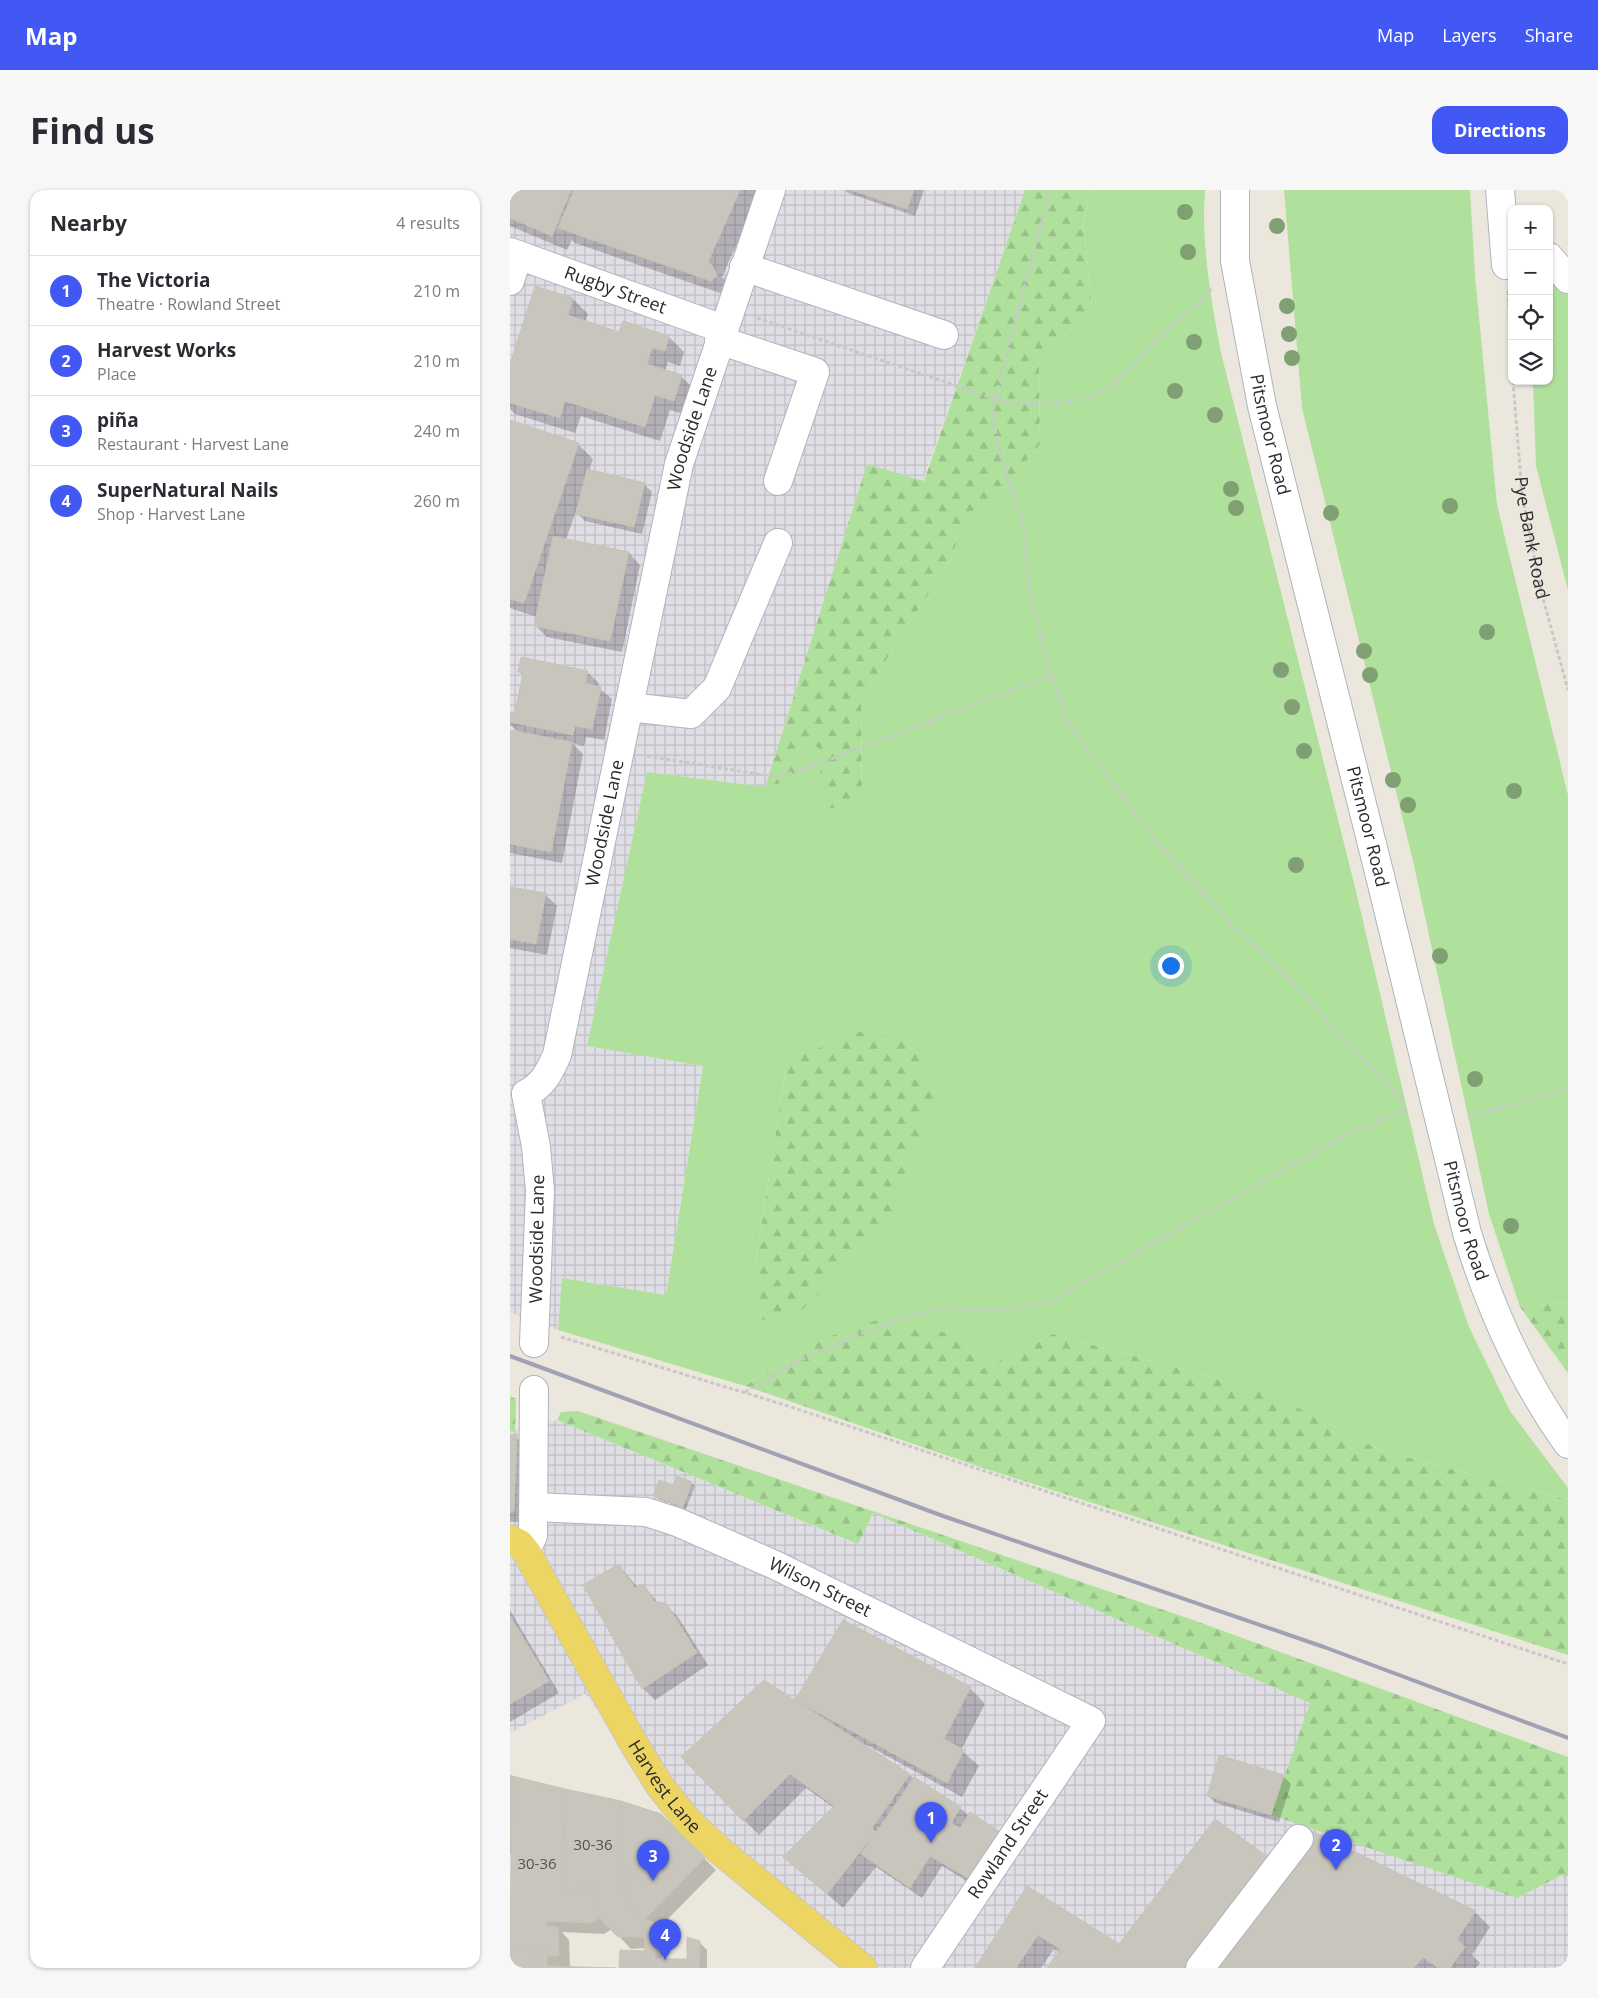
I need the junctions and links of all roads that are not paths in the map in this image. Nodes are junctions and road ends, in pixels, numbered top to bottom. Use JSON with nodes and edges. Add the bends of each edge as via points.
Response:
{"nodes":[{"id":1,"x":771,"y":190,"type":"edge"},
{"id":2,"x":1235,"y":190,"type":"edge"},
{"id":3,"x":1500,"y":190,"type":"edge"},
{"id":4,"x":1507,"y":234,"type":"edge"},
{"id":5,"x":514,"y":253,"type":"edge"},
{"id":6,"x":1553,"y":262,"type":"edge"},
{"id":7,"x":1506,"y":265,"type":"road end"},
{"id":8,"x":744,"y":266,"type":"junction"},
{"id":9,"x":1568,"y":279,"type":"edge"},
{"id":10,"x":510,"y":281,"type":"edge"},
{"id":11,"x":726,"y":319,"type":"junction"},
{"id":12,"x":944,"y":335,"type":"dead end"},
{"id":13,"x":778,"y":481,"type":"dead end"},
{"id":14,"x":778,"y":542,"type":"dead end"},
{"id":15,"x":629,"y":707,"type":"junction"},
{"id":16,"x":518,"y":1092,"type":"edge"},
{"id":17,"x":534,"y":1336,"type":"road end"},
{"id":18,"x":534,"y":1390,"type":"dead end"},
{"id":19,"x":1568,"y":1444,"type":"edge"},
{"id":20,"x":535,"y":1507,"type":"junction"},
{"id":21,"x":520,"y":1546,"type":"edge"},
{"id":22,"x":1091,"y":1721,"type":"joint"},
{"id":23,"x":1299,"y":1839,"type":"dead end"},
{"id":24,"x":863,"y":1968,"type":"edge"},
{"id":25,"x":925,"y":1968,"type":"edge"},
{"id":26,"x":1200,"y":1968,"type":"edge"}],
"edges":[{"from":1,"to":8,"type":"street","name":"Woodside Lane"},
{"from":2,"to":19,"type":"street","name":"Pitsmoor Road","via":[[1234,261],[1262,406],[1467,1233],[1480,1277],[1524,1373]]},
{"from":3,"to":4,"type":"street"},
{"from":4,"to":7,"type":"street"},
{"from":5,"to":10,"type":"street"},
{"from":5,"to":11,"type":"street","name":"Rugby Street"},
{"from":6,"to":9,"type":"street"},
{"from":8,"to":11,"type":"street","name":"Woodside Lane"},
{"from":8,"to":12,"type":"street"},
{"from":11,"to":13,"type":"street","name":"Rugby Street","via":[[815,372]]},
{"from":11,"to":15,"type":"street","name":"Woodside Lane","via":[[679,464]]},
{"from":14,"to":15,"type":"street","via":[[717,688],[692,714]]},
{"from":15,"to":16,"type":"street","name":"Woodside Lane","via":[[556,1055],[549,1074],[537,1088]]},
{"from":16,"to":17,"type":"street","name":"Woodside Lane","via":[[536,1147],[540,1191]]},
{"from":18,"to":20,"type":"street"},
{"from":20,"to":21,"type":"street","via":[[533,1536],[530,1542]]},
{"from":20,"to":22,"type":"street","name":"Wilson Street","via":[[646,1512],[677,1522],[775,1566]]},
{"from":21,"to":24,"type":"main road","name":"Harvest Lane","via":[[634,1744],[660,1786],[688,1822]]},
{"from":22,"to":25,"type":"street","name":"Rowland Street"},
{"from":23,"to":26,"type":"street"}]}
